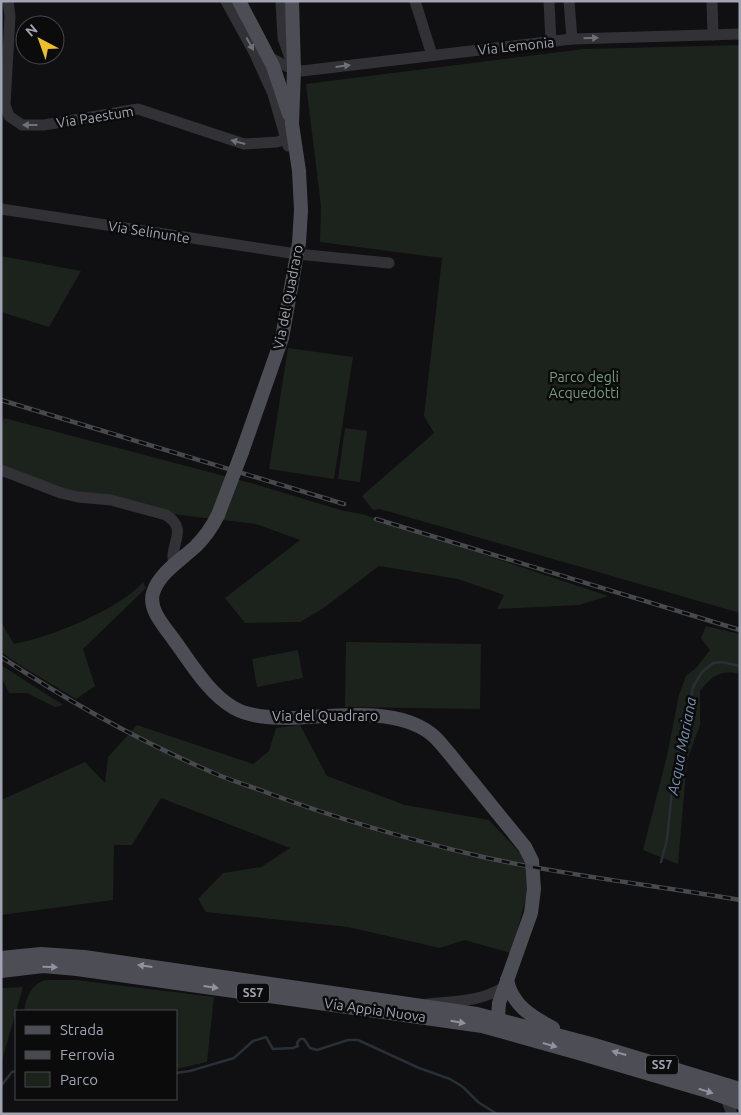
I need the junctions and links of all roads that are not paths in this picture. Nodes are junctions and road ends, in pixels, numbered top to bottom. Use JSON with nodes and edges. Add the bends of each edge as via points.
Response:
{"nodes":[{"id":1,"x":8,"y":1,"type":"edge"},
{"id":2,"x":226,"y":1,"type":"edge"},
{"id":3,"x":239,"y":1,"type":"edge"},
{"id":4,"x":281,"y":1,"type":"edge"},
{"id":5,"x":292,"y":1,"type":"edge"},
{"id":6,"x":415,"y":1,"type":"edge"},
{"id":7,"x":549,"y":1,"type":"edge"},
{"id":8,"x":569,"y":1,"type":"edge"},
{"id":9,"x":712,"y":1,"type":"edge"},
{"id":10,"x":740,"y":34,"type":"edge"},
{"id":11,"x":713,"y":35,"type":"junction"},
{"id":12,"x":572,"y":39,"type":"junction"},
{"id":13,"x":551,"y":42,"type":"junction"},
{"id":14,"x":432,"y":55,"type":"junction"},
{"id":15,"x":264,"y":59,"type":"junction"},
{"id":16,"x":294,"y":70,"type":"junction"},
{"id":17,"x":290,"y":134,"type":"junction"},
{"id":18,"x":1,"y":209,"type":"edge"},
{"id":19,"x":297,"y":254,"type":"junction"},
{"id":20,"x":389,"y":264,"type":"dead end"},
{"id":21,"x":1,"y":470,"type":"edge"},
{"id":22,"x":174,"y":564,"type":"junction"},
{"id":23,"x":1,"y":958,"type":"edge"},
{"id":24,"x":1,"y":970,"type":"edge"},
{"id":25,"x":505,"y":984,"type":"junction"},
{"id":26,"x":419,"y":1005,"type":"junction"},
{"id":27,"x":498,"y":1018,"type":"junction"},
{"id":28,"x":504,"y":1031,"type":"junction"},
{"id":29,"x":590,"y":1044,"type":"junction"},
{"id":30,"x":736,"y":1092,"type":"edge"},
{"id":31,"x":732,"y":1114,"type":"edge"}],
"edges":[{"from":17,"to":1,"type":"street","name":"Via Paestum","one_way":true,"via":[[250,145],[241,144],[138,109],[44,125],[22,125],[10,116],[5,105]]},
{"from":2,"to":15,"type":"street","name":"Via del Quadraro","one_way":true},
{"from":3,"to":15,"type":"main road","name":"Via del Quadraro"},
{"from":4,"to":16,"type":"street","via":[[283,38]]},
{"from":5,"to":16,"type":"main road","name":"Via del Quadraro"},
{"from":6,"to":14,"type":"street"},
{"from":7,"to":13,"type":"street"},
{"from":8,"to":12,"type":"street"},
{"from":9,"to":11,"type":"street"},
{"from":10,"to":11,"type":"street","name":"Via Lemonia"},
{"from":12,"to":11,"type":"street","name":"Via Lemonia","one_way":true},
{"from":12,"to":13,"type":"street","name":"Via Lemonia"},
{"from":13,"to":14,"type":"street","name":"Via Lemonia"},
{"from":16,"to":14,"type":"street","name":"Via Lemonia","one_way":true,"via":[[302,72]]},
{"from":15,"to":16,"type":"street"},
{"from":15,"to":17,"type":"main road","name":"Via del Quadraro","via":[[282,89]]},
{"from":16,"to":17,"type":"main road","name":"Via del Quadraro"},
{"from":17,"to":19,"type":"main road","name":"Via del Quadraro","via":[[299,171],[301,210]]},
{"from":18,"to":19,"type":"street","name":"Via Selinunte"},
{"from":19,"to":20,"type":"street","name":"Via Selinunte"},
{"from":19,"to":22,"type":"main road","name":"Via del Quadraro","bridge":true,"via":[[281,342],[218,515],[202,540]]},
{"from":21,"to":22,"type":"street","via":[[61,493],[111,500],[166,515],[173,520],[177,530],[178,538],[172,554]]},
{"from":22,"to":25,"type":"main road","name":"Via del Quadraro","via":[[153,593],[154,608],[198,673],[225,702],[242,712],[264,717],[379,715],[412,723],[440,742],[525,847],[534,871],[533,900]]},
{"from":26,"to":23,"type":"main road","name":"Via Appia Nuova","number":"SS7","one_way":true,"via":[[84,958],[41,954]]},
{"from":24,"to":28,"type":"main road","name":"Via Appia Nuova","number":"SS7","one_way":true,"via":[[43,966],[105,972]]},
{"from":25,"to":26,"type":"street","via":[[482,998]]},
{"from":25,"to":27,"type":"main road","name":"Via del Quadraro"},
{"from":25,"to":29,"type":"main road","via":[[514,1001],[531,1015]]},
{"from":26,"to":27,"type":"main road","name":"Via Appia Nuova","number":"SS7"},
{"from":27,"to":28,"type":"main road"},
{"from":27,"to":29,"type":"main road","name":"Via Appia Nuova","number":"SS7"},
{"from":28,"to":30,"type":"main road","name":"Via Appia Nuova","number":"SS7","one_way":true},
{"from":30,"to":29,"type":"main road","name":"Via Appia Nuova","number":"SS7","one_way":true},
{"from":30,"to":31,"type":"street"}]}
